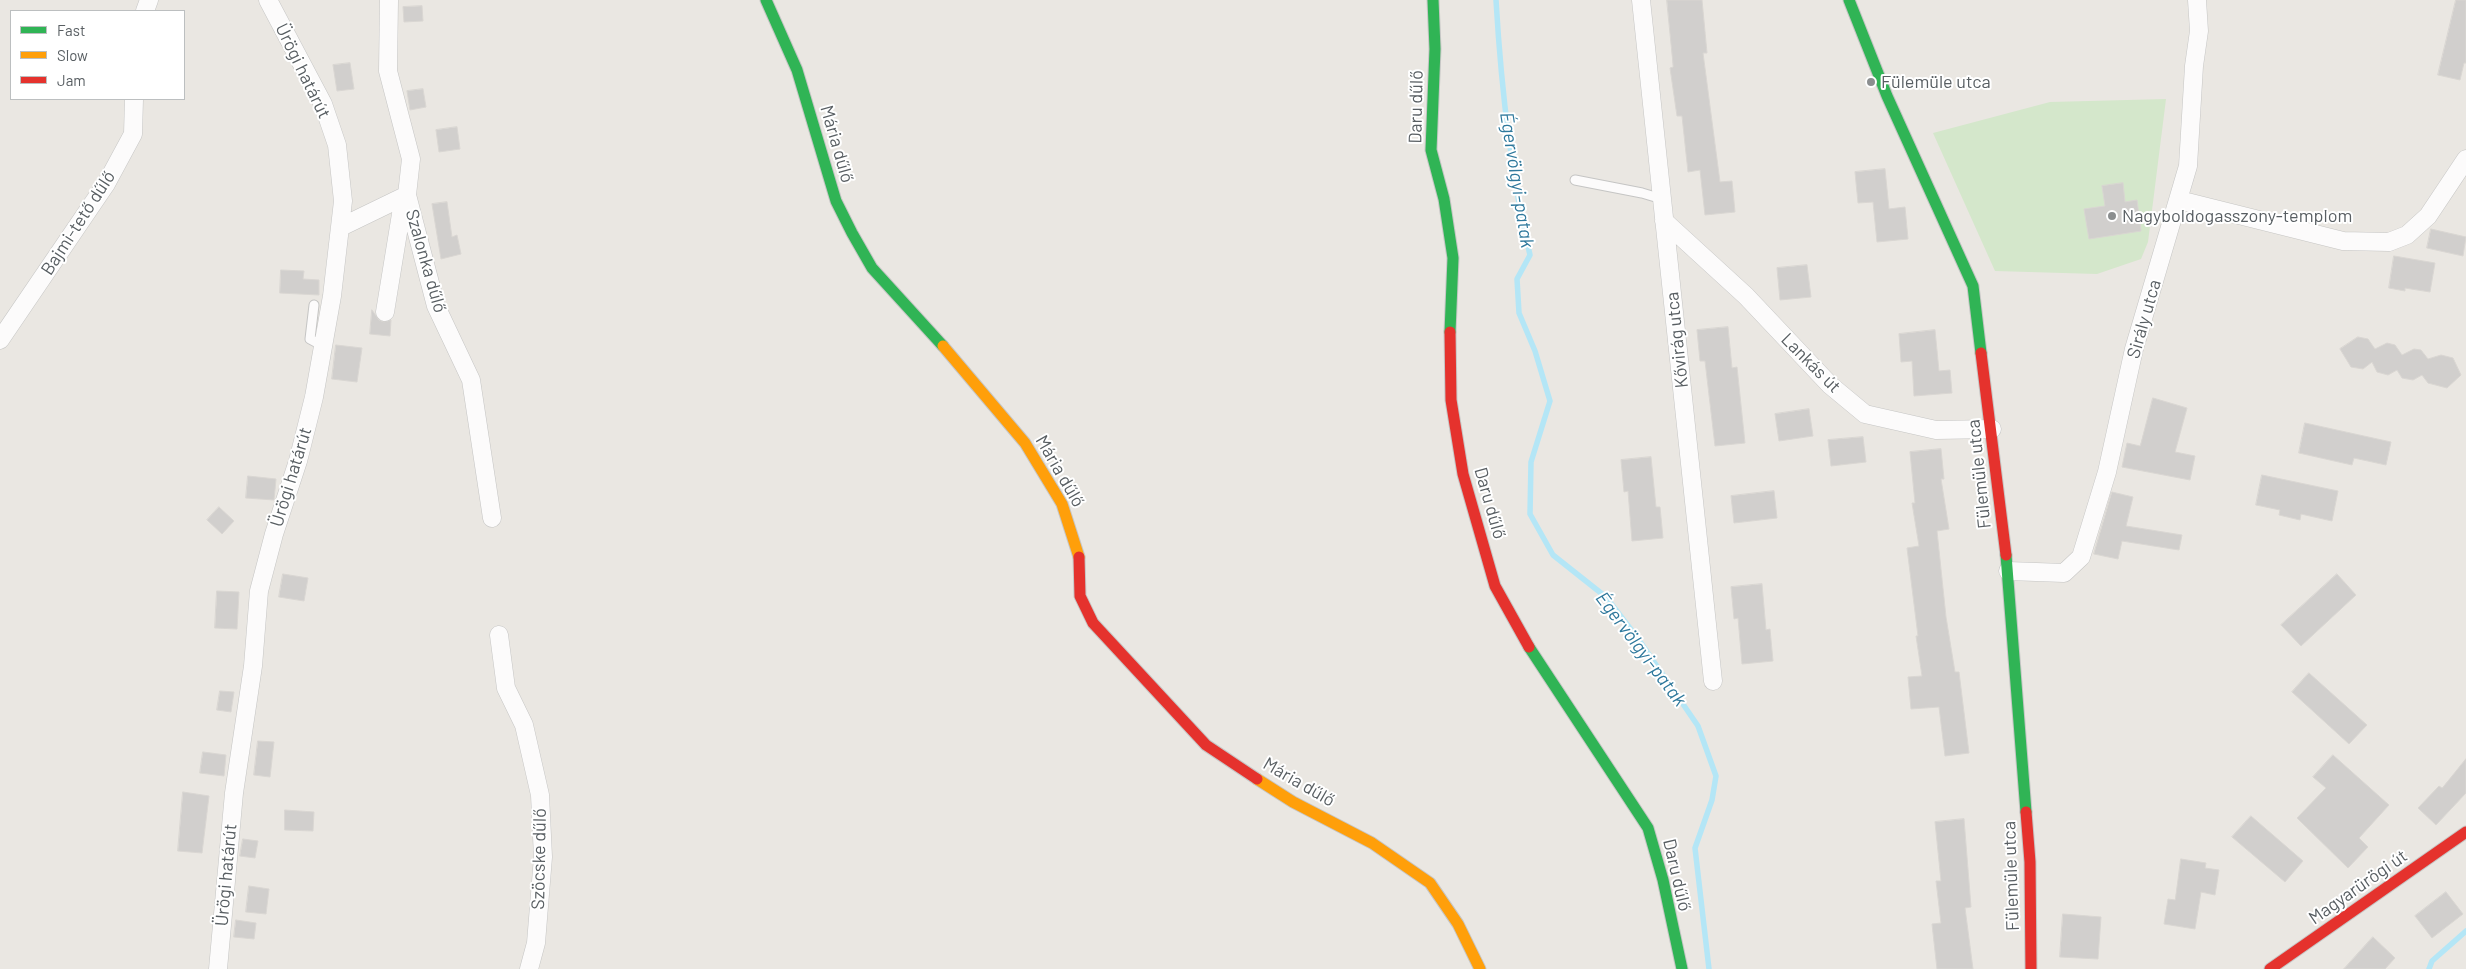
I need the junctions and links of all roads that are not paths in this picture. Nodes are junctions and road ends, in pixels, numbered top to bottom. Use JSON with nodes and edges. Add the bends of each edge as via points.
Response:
{"nodes":[{"id":1,"x":268,"y":0,"type":"edge"},
{"id":2,"x":389,"y":0,"type":"edge"},
{"id":3,"x":766,"y":0,"type":"edge"},
{"id":4,"x":1433,"y":0,"type":"edge"},
{"id":5,"x":1641,"y":0,"type":"edge"},
{"id":6,"x":1849,"y":0,"type":"edge"},
{"id":7,"x":2197,"y":0,"type":"edge"},
{"id":8,"x":134,"y":100,"type":"edge"},
{"id":9,"x":2466,"y":159,"type":"edge"},
{"id":10,"x":1576,"y":180,"type":"dead end"},
{"id":11,"x":407,"y":195,"type":"junction"},
{"id":12,"x":1662,"y":200,"type":"junction"},
{"id":13,"x":2179,"y":200,"type":"junction"},
{"id":14,"x":1664,"y":221,"type":"junction"},
{"id":15,"x":341,"y":227,"type":"junction"},
{"id":16,"x":314,"y":305,"type":"dead end"},
{"id":17,"x":385,"y":312,"type":"dead end"},
{"id":18,"x":0,"y":340,"type":"edge"},
{"id":19,"x":323,"y":346,"type":"junction"},
{"id":20,"x":1992,"y":429,"type":"junction"},
{"id":21,"x":492,"y":518,"type":"dead end"},
{"id":22,"x":2008,"y":571,"type":"junction"},
{"id":23,"x":499,"y":635,"type":"dead end"},
{"id":24,"x":1713,"y":681,"type":"dead end"},
{"id":25,"x":2466,"y":832,"type":"edge"},
{"id":26,"x":218,"y":969,"type":"edge"},
{"id":27,"x":529,"y":969,"type":"edge"},
{"id":28,"x":1480,"y":969,"type":"edge"},
{"id":29,"x":1682,"y":969,"type":"edge"},
{"id":30,"x":2032,"y":969,"type":"edge"},
{"id":31,"x":2270,"y":969,"type":"edge"}],
"edges":[{"from":1,"to":15,"type":"street","name":"Ürögi határút","via":[[323,104],[337,145],[344,201]]},
{"from":2,"to":11,"type":"street","name":"Szalonka dűlő","via":[[388,71],[411,159]]},
{"from":3,"to":28,"type":"street","name":"Mária dűlő","via":[[797,70],[836,201],[852,233],[872,268],[931,332],[1025,444],[1062,504],[1079,553],[1080,596],[1093,623],[1206,746],[1293,802],[1372,843],[1430,883],[1458,924]]},
{"from":4,"to":29,"type":"street","name":"Daru dűlő","via":[[1435,68],[1431,150],[1444,198],[1453,258],[1451,400],[1463,474],[1495,586],[1516,627],[1648,828],[1659,860]]},
{"from":5,"to":12,"type":"street","name":"Kővirág utca"},
{"from":6,"to":20,"type":"street","name":"Fülemüle utca","via":[[1887,96],[1973,286]]},
{"from":7,"to":13,"type":"street","name":"Sirály utca","via":[[2199,31],[2188,166]]},
{"from":8,"to":18,"type":"street","name":"Bajmi-tető dűlő","via":[[133,134],[106,184]]},
{"from":9,"to":13,"type":"street","via":[[2428,216],[2408,234],[2389,242],[2343,241]]},
{"from":10,"to":12,"type":"lane"},
{"from":11,"to":15,"type":"street"},
{"from":11,"to":17,"type":"street","via":[[402,208]]},
{"from":11,"to":21,"type":"street","name":"Szalonka dűlő","via":[[436,306],[471,380]]},
{"from":12,"to":14,"type":"street","name":"Kővirág utca"},
{"from":13,"to":22,"type":"street","name":"Sirály utca","via":[[2134,349],[2107,472],[2081,557],[2064,573]]},
{"from":14,"to":20,"type":"street","name":"Lankás út","via":[[1746,296],[1830,385],[1865,414],[1936,430]]},
{"from":14,"to":24,"type":"street","name":"Kővirág utca"},
{"from":15,"to":19,"type":"street","name":"Ürögi határút"},
{"from":16,"to":19,"type":"lane","via":[[310,339]]},
{"from":19,"to":26,"type":"street","name":"Ürögi határút","via":[[298,461],[259,591],[253,666],[232,812]]},
{"from":20,"to":22,"type":"street","name":"Fülemüle utca"},
{"from":22,"to":30,"type":"street","name":"Fülemüle utca","via":[[2030,862]]},
{"from":23,"to":27,"type":"street","name":"Szöcske dűlő","via":[[506,688],[524,725],[540,795],[543,857],[536,943]]},
{"from":25,"to":31,"type":"street","name":"Magyarürögi út"}]}
